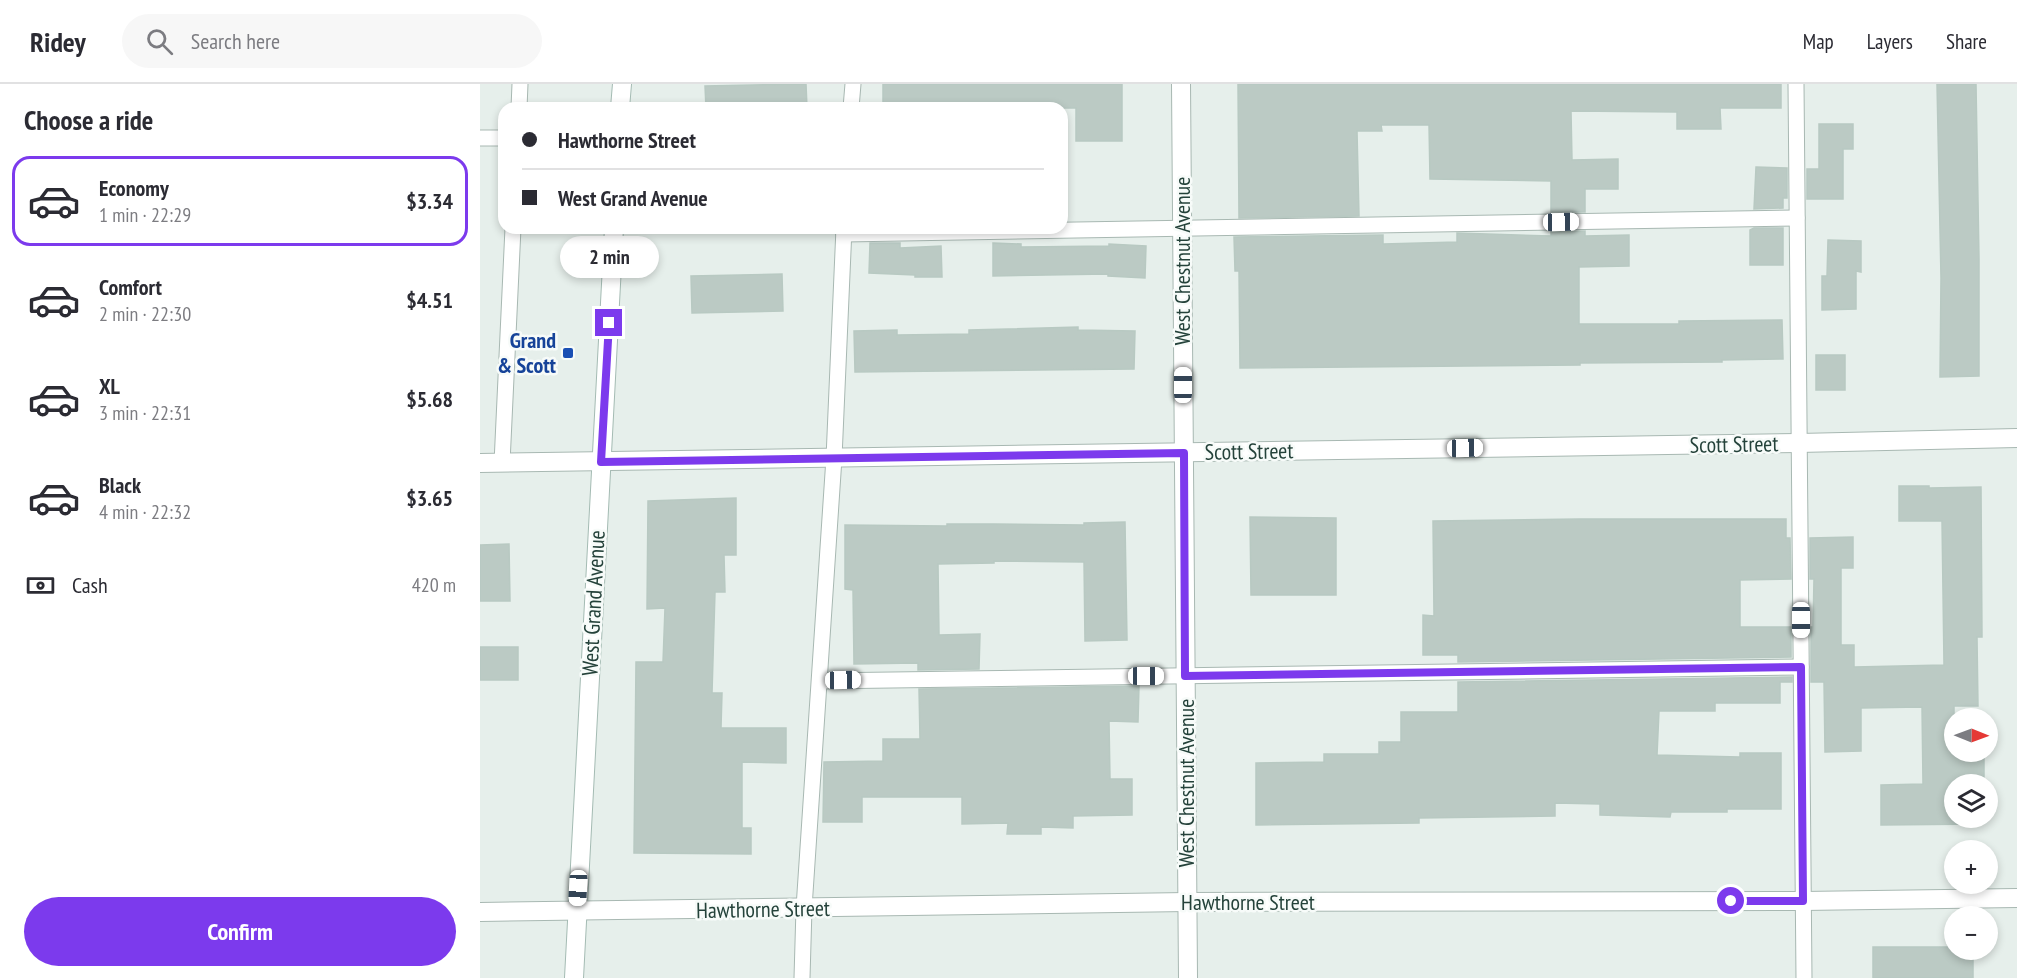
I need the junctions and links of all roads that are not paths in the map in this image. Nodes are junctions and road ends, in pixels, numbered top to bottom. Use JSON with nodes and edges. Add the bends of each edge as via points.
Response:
{"nodes":[{"id":1,"x":520,"y":84,"type":"edge"},
{"id":2,"x":622,"y":84,"type":"edge"},
{"id":3,"x":853,"y":84,"type":"edge"},
{"id":4,"x":1181,"y":84,"type":"edge"},
{"id":5,"x":1796,"y":84,"type":"edge"},
{"id":6,"x":519,"y":102,"type":"edge"},
{"id":7,"x":620,"y":102,"type":"edge"},
{"id":8,"x":852,"y":102,"type":"edge"},
{"id":9,"x":480,"y":138,"type":"edge"},
{"id":10,"x":498,"y":138,"type":"edge"},
{"id":11,"x":1797,"y":218,"type":"junction"},
{"id":12,"x":1182,"y":228,"type":"junction"},
{"id":13,"x":1068,"y":229,"type":"edge"},
{"id":14,"x":513,"y":234,"type":"edge"},
{"id":15,"x":614,"y":234,"type":"edge"},
{"id":16,"x":844,"y":234,"type":"edge"},
{"id":17,"x":2017,"y":438,"type":"edge"},
{"id":18,"x":1799,"y":443,"type":"junction"},
{"id":19,"x":1184,"y":453,"type":"junction"},
{"id":20,"x":834,"y":458,"type":"junction"},
{"id":21,"x":601,"y":462,"type":"junction"},
{"id":22,"x":480,"y":463,"type":"edge"},
{"id":23,"x":502,"y":463,"type":"junction"},
{"id":24,"x":1801,"y":667,"type":"junction"},
{"id":25,"x":1185,"y":676,"type":"junction"},
{"id":26,"x":820,"y":681,"type":"junction"},
{"id":27,"x":2017,"y":898,"type":"edge"},
{"id":28,"x":1803,"y":901,"type":"junction"},
{"id":29,"x":1187,"y":902,"type":"junction"},
{"id":30,"x":804,"y":908,"type":"junction"},
{"id":31,"x":480,"y":912,"type":"edge"},
{"id":32,"x":577,"y":912,"type":"junction"},
{"id":33,"x":574,"y":978,"type":"edge"},
{"id":34,"x":802,"y":978,"type":"edge"},
{"id":35,"x":1188,"y":978,"type":"edge"},
{"id":36,"x":1804,"y":978,"type":"edge"}],
"edges":[{"from":1,"to":6,"type":"lane"},
{"from":2,"to":7,"type":"street"},
{"from":3,"to":8,"type":"lane"},
{"from":4,"to":12,"type":"street","name":"West Chestnut Avenue"},
{"from":5,"to":11,"type":"lane"},
{"from":9,"to":10,"type":"lane"},
{"from":11,"to":12,"type":"lane"},
{"from":11,"to":18,"type":"lane"},
{"from":12,"to":13,"type":"lane"},
{"from":12,"to":19,"type":"street","name":"West Chestnut Avenue"},
{"from":14,"to":23,"type":"lane"},
{"from":15,"to":21,"type":"street","name":"West Grand Avenue"},
{"from":16,"to":20,"type":"lane"},
{"from":17,"to":18,"type":"street","name":"Scott Street"},
{"from":18,"to":19,"type":"street","name":"Scott Street"},
{"from":18,"to":24,"type":"lane"},
{"from":19,"to":20,"type":"street","name":"Scott Street"},
{"from":19,"to":25,"type":"street","name":"West Chestnut Avenue"},
{"from":20,"to":21,"type":"street","name":"Scott Street"},
{"from":20,"to":26,"type":"lane"},
{"from":21,"to":23,"type":"street","name":"Scott Street"},
{"from":21,"to":32,"type":"street","name":"West Grand Avenue"},
{"from":22,"to":23,"type":"street","name":"Scott Street"},
{"from":24,"to":25,"type":"lane"},
{"from":24,"to":28,"type":"lane"},
{"from":25,"to":26,"type":"lane"},
{"from":25,"to":29,"type":"street","name":"West Chestnut Avenue"},
{"from":26,"to":30,"type":"lane"},
{"from":27,"to":28,"type":"street","name":"Hawthorne Street"},
{"from":28,"to":29,"type":"street","name":"Hawthorne Street"},
{"from":28,"to":36,"type":"lane"},
{"from":29,"to":30,"type":"street","name":"Hawthorne Street"},
{"from":29,"to":35,"type":"street","name":"West Chestnut Avenue"},
{"from":30,"to":32,"type":"street","name":"Hawthorne Street"},
{"from":30,"to":34,"type":"lane"},
{"from":31,"to":32,"type":"street","name":"Hawthorne Street"},
{"from":32,"to":33,"type":"street","name":"West Grand Avenue"}]}
